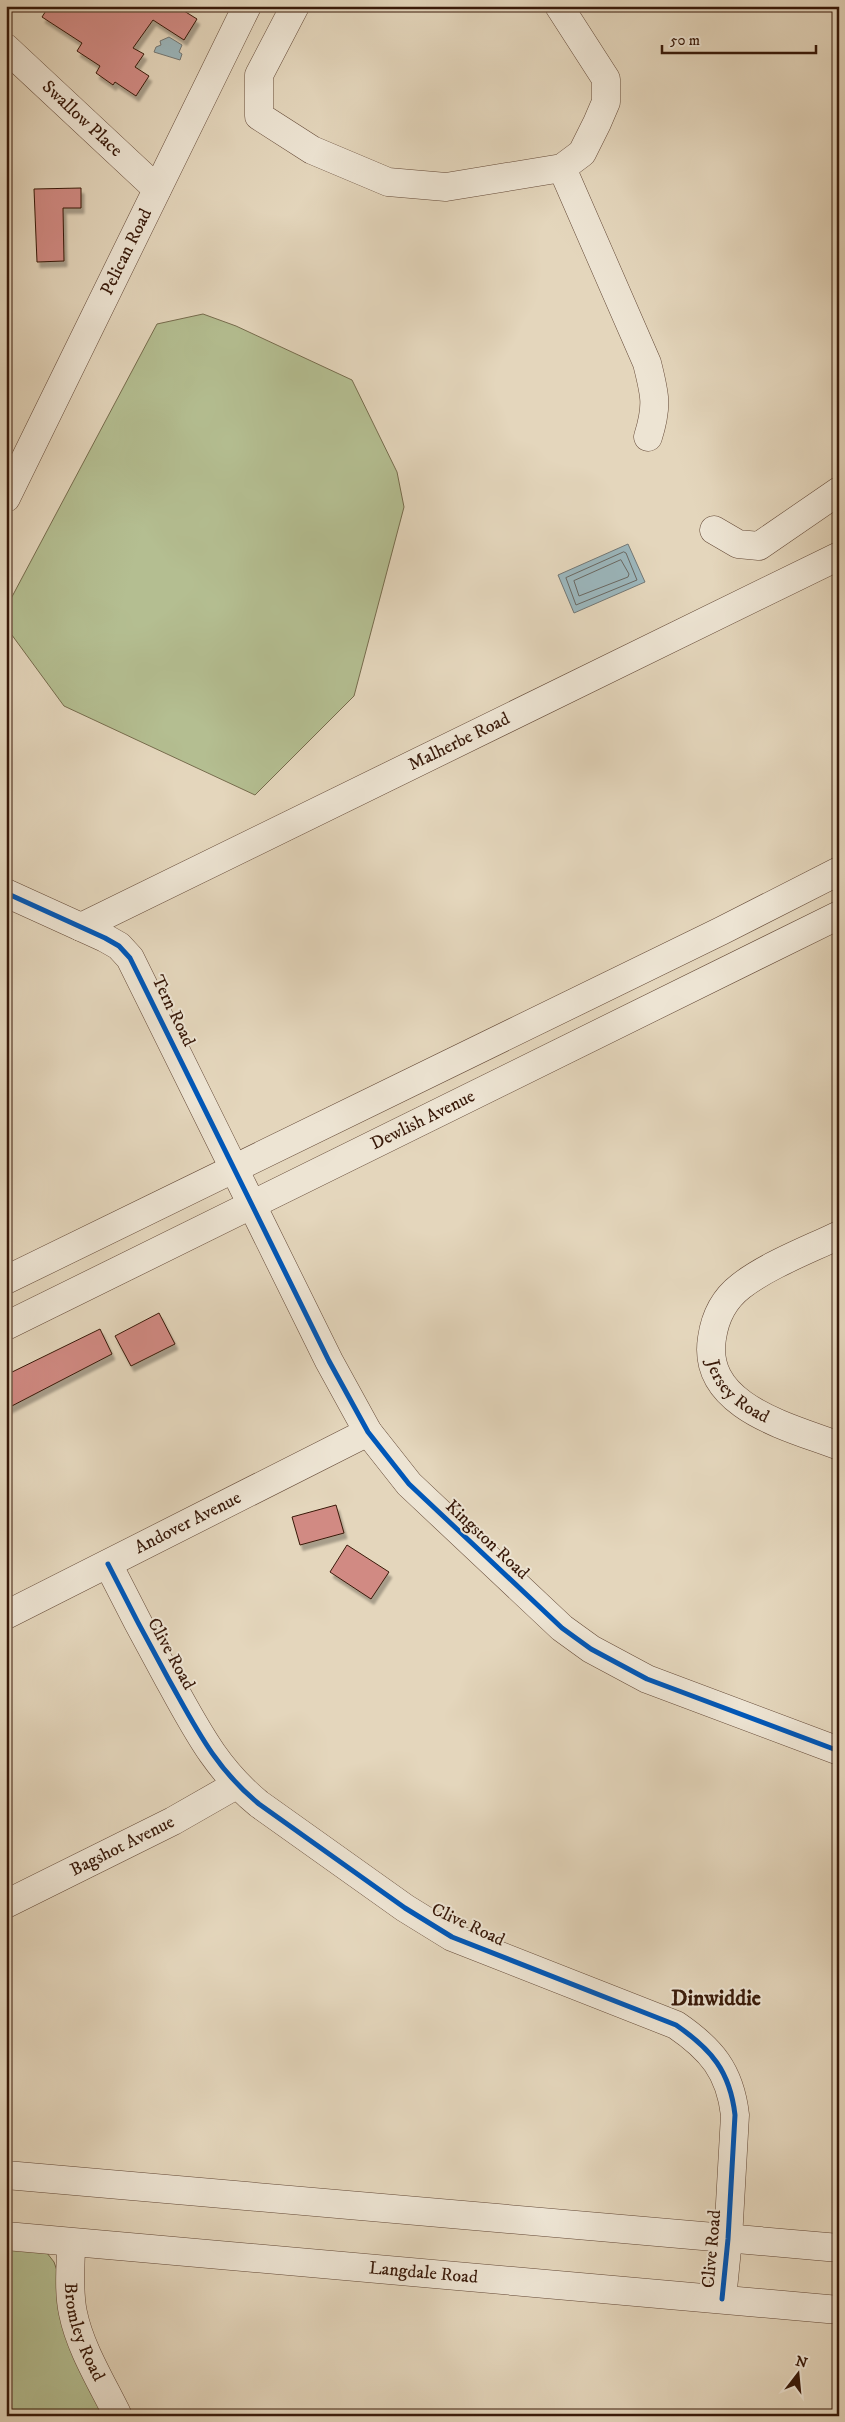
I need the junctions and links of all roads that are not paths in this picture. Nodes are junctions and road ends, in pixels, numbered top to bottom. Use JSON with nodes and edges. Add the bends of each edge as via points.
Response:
{"nodes":[{"id":1,"x":247,"y":6,"type":"edge"},
{"id":2,"x":294,"y":6,"type":"edge"},
{"id":3,"x":559,"y":6,"type":"edge"},
{"id":4,"x":6,"y":48,"type":"edge"},
{"id":5,"x":562,"y":168,"type":"junction"},
{"id":6,"x":157,"y":189,"type":"junction"},
{"id":7,"x":648,"y":437,"type":"dead end"},
{"id":8,"x":839,"y":491,"type":"edge"},
{"id":9,"x":6,"y":498,"type":"edge"},
{"id":10,"x":714,"y":530,"type":"dead end"},
{"id":11,"x":839,"y":556,"type":"edge"},
{"id":12,"x":839,"y":871,"type":"edge"},
{"id":13,"x":6,"y":893,"type":"edge"},
{"id":14,"x":839,"y":915,"type":"edge"},
{"id":15,"x":81,"y":926,"type":"junction"},
{"id":16,"x":721,"y":931,"type":"junction"},
{"id":17,"x":735,"y":965,"type":"junction"},
{"id":18,"x":385,"y":1094,"type":"junction"},
{"id":19,"x":402,"y":1130,"type":"junction"},
{"id":20,"x":233,"y":1169,"type":"junction"},
{"id":21,"x":250,"y":1204,"type":"junction"},
{"id":22,"x":839,"y":1235,"type":"edge"},
{"id":23,"x":6,"y":1280,"type":"edge"},
{"id":24,"x":7,"y":1323,"type":"edge"},
{"id":25,"x":368,"y":1432,"type":"junction"},
{"id":26,"x":839,"y":1446,"type":"edge"},
{"id":27,"x":108,"y":1564,"type":"junction"},
{"id":28,"x":6,"y":1614,"type":"edge"},
{"id":29,"x":839,"y":1751,"type":"edge"},
{"id":30,"x":236,"y":1785,"type":"junction"},
{"id":31,"x":6,"y":1904,"type":"edge"},
{"id":32,"x":6,"y":2175,"type":"edge"},
{"id":33,"x":6,"y":2236,"type":"edge"},
{"id":34,"x":728,"y":2239,"type":"junction"},
{"id":35,"x":71,"y":2243,"type":"junction"},
{"id":36,"x":839,"y":2248,"type":"edge"},
{"id":37,"x":722,"y":2299,"type":"junction"},
{"id":38,"x":839,"y":2310,"type":"edge"},
{"id":39,"x":118,"y":2416,"type":"edge"}],
"edges":[{"from":1,"to":6,"type":"street","name":"Pelican Road"},
{"from":2,"to":5,"type":"street","via":[[258,75],[259,116],[312,150],[388,182],[446,187]]},
{"from":3,"to":5,"type":"street","via":[[606,79],[606,102],[582,153]]},
{"from":4,"to":6,"type":"street","name":"Swallow Place"},
{"from":5,"to":7,"type":"street","via":[[647,363],[655,396],[655,414]]},
{"from":6,"to":9,"type":"street","name":"Pelican Road"},
{"from":8,"to":10,"type":"street","via":[[759,546],[738,544]]},
{"from":11,"to":15,"type":"street","name":"Malherbe Road"},
{"from":12,"to":16,"type":"street"},
{"from":13,"to":15,"type":"street","name":"Tern Road"},
{"from":14,"to":17,"type":"street","name":"Dewlish Avenue"},
{"from":15,"to":20,"type":"street","name":"Tern Road","via":[[119,946],[130,958]]},
{"from":16,"to":17,"type":"street"},
{"from":16,"to":18,"type":"street"},
{"from":17,"to":19,"type":"street","name":"Dewlish Avenue"},
{"from":18,"to":19,"type":"street"},
{"from":18,"to":20,"type":"street"},
{"from":19,"to":21,"type":"street","name":"Dewlish Avenue"},
{"from":20,"to":21,"type":"street","name":"Tern Road"},
{"from":20,"to":23,"type":"street"},
{"from":21,"to":24,"type":"street","name":"Dewlish Avenue"},
{"from":21,"to":25,"type":"street","name":"Kingston Road"},
{"from":22,"to":26,"type":"street","name":"Jersey Road","via":[[758,1275],[730,1295],[720,1310],[711,1345],[717,1375],[738,1402],[756,1413]]},
{"from":25,"to":27,"type":"street","name":"Andover Avenue"},
{"from":25,"to":29,"type":"street","name":"Kingston Road","via":[[409,1484],[438,1513],[562,1628],[591,1649],[647,1679]]},
{"from":27,"to":28,"type":"street","name":"Andover Avenue"},
{"from":27,"to":30,"type":"street","name":"Clive Road","via":[[204,1743]]},
{"from":30,"to":31,"type":"street","name":"Bagshot Avenue","via":[[173,1821]]},
{"from":30,"to":34,"type":"street","name":"Clive Road","via":[[444,1933],[653,2015],[695,2038],[713,2055],[733,2096],[735,2115]]},
{"from":32,"to":34,"type":"street"},
{"from":33,"to":35,"type":"street","name":"Langdale Road"},
{"from":34,"to":36,"type":"street"},
{"from":34,"to":37,"type":"street","name":"Clive Road"},
{"from":35,"to":37,"type":"street","name":"Langdale Road"},
{"from":35,"to":39,"type":"street","name":"Bromley Road","via":[[70,2290],[78,2333]]},
{"from":37,"to":38,"type":"street","name":"Langdale Road"}]}
